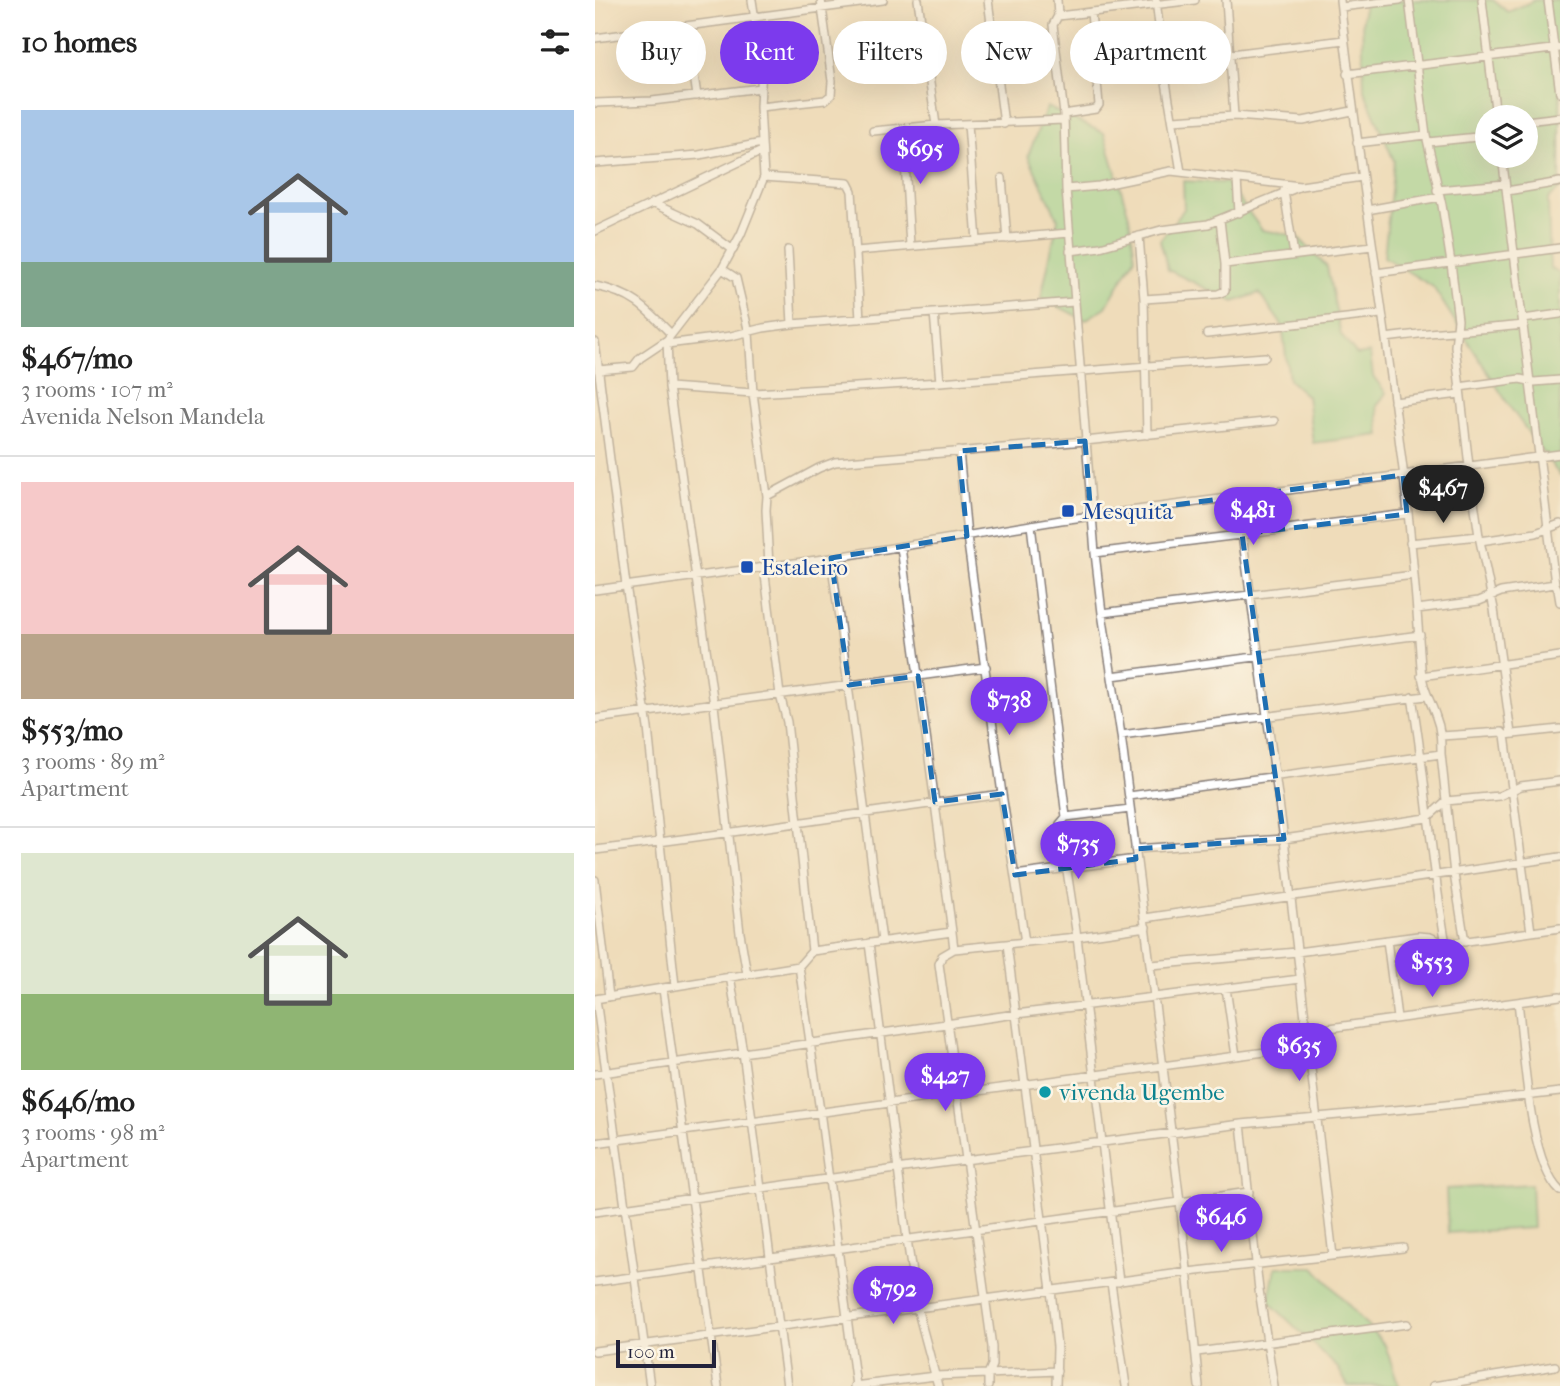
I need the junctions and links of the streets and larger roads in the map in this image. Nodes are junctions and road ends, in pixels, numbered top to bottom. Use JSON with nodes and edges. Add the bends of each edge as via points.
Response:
{"nodes":[{"id":1,"x":753,"y":0,"type":"edge"},
{"id":2,"x":883,"y":0,"type":"edge"},
{"id":3,"x":918,"y":0,"type":"edge"},
{"id":4,"x":988,"y":0,"type":"edge"},
{"id":5,"x":1056,"y":0,"type":"edge"},
{"id":6,"x":1195,"y":0,"type":"edge"},
{"id":7,"x":1226,"y":0,"type":"edge"},
{"id":8,"x":1400,"y":0,"type":"edge"},
{"id":9,"x":1409,"y":0,"type":"edge"},
{"id":10,"x":1482,"y":0,"type":"edge"},
{"id":11,"x":1548,"y":0,"type":"edge"},
{"id":12,"x":1156,"y":3,"type":"edge"},
{"id":13,"x":1340,"y":3,"type":"edge"},
{"id":14,"x":821,"y":4,"type":"edge"},
{"id":15,"x":1091,"y":12,"type":"junction"},
{"id":16,"x":1058,"y":16,"type":"junction"},
{"id":17,"x":754,"y":17,"type":"junction"},
{"id":18,"x":1228,"y":21,"type":"edge"},
{"id":19,"x":706,"y":24,"type":"edge"},
{"id":20,"x":616,"y":35,"type":"edge"},
{"id":21,"x":595,"y":37,"type":"edge"},
{"id":22,"x":1344,"y":40,"type":"junction"},
{"id":23,"x":1557,"y":48,"type":"edge"},
{"id":24,"x":1231,"y":54,"type":"joint"},
{"id":25,"x":1489,"y":56,"type":"junction"},
{"id":26,"x":1416,"y":66,"type":"junction"},
{"id":27,"x":1347,"y":74,"type":"junction"},
{"id":28,"x":695,"y":84,"type":"edge"},
{"id":29,"x":761,"y":88,"type":"junction"},
{"id":30,"x":1560,"y":93,"type":"edge"},
{"id":31,"x":697,"y":96,"type":"junction"},
{"id":32,"x":595,"y":103,"type":"edge"},
{"id":33,"x":1495,"y":105,"type":"edge"},
{"id":34,"x":760,"y":107,"type":"junction"},
{"id":35,"x":1352,"y":111,"type":"junction"},
{"id":36,"x":1234,"y":116,"type":"junction"},
{"id":37,"x":1064,"y":117,"type":"junction"},
{"id":38,"x":1560,"y":117,"type":"edge"},
{"id":39,"x":1173,"y":120,"type":"junction"},
{"id":40,"x":1538,"y":120,"type":"edge"},
{"id":41,"x":968,"y":124,"type":"junction"},
{"id":42,"x":1004,"y":124,"type":"junction"},
{"id":43,"x":936,"y":125,"type":"junction"},
{"id":44,"x":903,"y":128,"type":"junction"},
{"id":45,"x":873,"y":131,"type":"dead end"},
{"id":46,"x":1475,"y":136,"type":"edge"},
{"id":47,"x":1427,"y":138,"type":"junction"},
{"id":48,"x":1357,"y":143,"type":"junction"},
{"id":49,"x":762,"y":147,"type":"junction"},
{"id":50,"x":595,"y":163,"type":"edge"},
{"id":51,"x":1504,"y":168,"type":"edge"},
{"id":52,"x":1181,"y":172,"type":"junction"},
{"id":53,"x":764,"y":177,"type":"junction"},
{"id":54,"x":1362,"y":177,"type":"junction"},
{"id":55,"x":1002,"y":178,"type":"dead end"},
{"id":56,"x":1237,"y":179,"type":"junction"},
{"id":57,"x":1560,"y":182,"type":"edge"},
{"id":58,"x":1282,"y":184,"type":"junction"},
{"id":59,"x":1301,"y":186,"type":"junction"},
{"id":60,"x":1506,"y":188,"type":"junction"},
{"id":61,"x":1066,"y":189,"type":"junction"},
{"id":62,"x":1285,"y":194,"type":"junction"},
{"id":63,"x":1438,"y":194,"type":"junction"},
{"id":64,"x":652,"y":203,"type":"junction"},
{"id":65,"x":1367,"y":210,"type":"junction"},
{"id":66,"x":1239,"y":212,"type":"junction"},
{"id":67,"x":1220,"y":220,"type":"junction"},
{"id":68,"x":595,"y":231,"type":"edge"},
{"id":69,"x":1069,"y":233,"type":"junction"},
{"id":70,"x":1139,"y":236,"type":"junction"},
{"id":71,"x":1007,"y":239,"type":"junction"},
{"id":72,"x":977,"y":241,"type":"junction"},
{"id":73,"x":910,"y":246,"type":"junction"},
{"id":74,"x":1372,"y":246,"type":"junction"},
{"id":75,"x":1560,"y":248,"type":"edge"},
{"id":76,"x":733,"y":250,"type":"junction"},
{"id":77,"x":788,"y":250,"type":"dead end"},
{"id":78,"x":856,"y":251,"type":"junction"},
{"id":79,"x":1070,"y":251,"type":"junction"},
{"id":80,"x":1515,"y":254,"type":"junction"},
{"id":81,"x":1294,"y":255,"type":"junction"},
{"id":82,"x":1451,"y":263,"type":"junction"},
{"id":83,"x":1226,"y":264,"type":"junction"},
{"id":84,"x":722,"y":269,"type":"junction"},
{"id":85,"x":1376,"y":273,"type":"junction"},
{"id":86,"x":595,"y":286,"type":"edge"},
{"id":87,"x":1144,"y":299,"type":"junction"},
{"id":88,"x":1074,"y":302,"type":"junction"},
{"id":89,"x":934,"y":313,"type":"junction"},
{"id":90,"x":1381,"y":314,"type":"junction"},
{"id":91,"x":1560,"y":314,"type":"edge"},
{"id":92,"x":860,"y":319,"type":"junction"},
{"id":93,"x":1524,"y":322,"type":"junction"},
{"id":94,"x":792,"y":324,"type":"junction"},
{"id":95,"x":1457,"y":331,"type":"junction"},
{"id":96,"x":749,"y":333,"type":"junction"},
{"id":97,"x":1207,"y":334,"type":"dead end"},
{"id":98,"x":1385,"y":338,"type":"junction"},
{"id":99,"x":668,"y":340,"type":"junction"},
{"id":100,"x":595,"y":342,"type":"edge"},
{"id":101,"x":1265,"y":356,"type":"dead end"},
{"id":102,"x":1146,"y":366,"type":"junction"},
{"id":103,"x":598,"y":370,"type":"junction"},
{"id":104,"x":1080,"y":371,"type":"junction"},
{"id":105,"x":1560,"y":380,"type":"edge"},
{"id":106,"x":1530,"y":381,"type":"junction"},
{"id":107,"x":940,"y":382,"type":"junction"},
{"id":108,"x":669,"y":387,"type":"junction"},
{"id":109,"x":1459,"y":390,"type":"junction"},
{"id":110,"x":753,"y":393,"type":"junction"},
{"id":111,"x":598,"y":402,"type":"edge"},
{"id":112,"x":1394,"y":402,"type":"junction"},
{"id":113,"x":1274,"y":421,"type":"dead end"},
{"id":114,"x":1147,"y":435,"type":"junction"},
{"id":115,"x":1085,"y":441,"type":"junction"},
{"id":116,"x":959,"y":451,"type":"junction"},
{"id":117,"x":1560,"y":454,"type":"edge"},
{"id":118,"x":1538,"y":457,"type":"junction"},
{"id":119,"x":1469,"y":466,"type":"junction"},
{"id":120,"x":1403,"y":475,"type":"junction"},
{"id":121,"x":767,"y":496,"type":"junction"},
{"id":122,"x":1407,"y":514,"type":"junction"},
{"id":123,"x":1091,"y":516,"type":"junction"},
{"id":124,"x":1560,"y":524,"type":"edge"},
{"id":125,"x":1031,"y":525,"type":"junction"},
{"id":126,"x":1547,"y":528,"type":"junction"},
{"id":127,"x":1242,"y":534,"type":"junction"},
{"id":128,"x":967,"y":536,"type":"junction"},
{"id":129,"x":1480,"y":538,"type":"junction"},
{"id":130,"x":1410,"y":543,"type":"junction"},
{"id":131,"x":901,"y":547,"type":"junction"},
{"id":132,"x":1095,"y":553,"type":"junction"},
{"id":133,"x":831,"y":558,"type":"junction"},
{"id":134,"x":767,"y":566,"type":"junction"},
{"id":135,"x":1414,"y":575,"type":"junction"},
{"id":136,"x":695,"y":577,"type":"junction"},
{"id":137,"x":626,"y":585,"type":"junction"},
{"id":138,"x":1558,"y":588,"type":"edge"},
{"id":139,"x":595,"y":590,"type":"edge"},
{"id":140,"x":1251,"y":594,"type":"junction"},
{"id":141,"x":1492,"y":595,"type":"junction"},
{"id":142,"x":1560,"y":602,"type":"edge"},
{"id":143,"x":1417,"y":609,"type":"junction"},
{"id":144,"x":1102,"y":613,"type":"junction"},
{"id":145,"x":1419,"y":635,"type":"junction"},
{"id":146,"x":1259,"y":656,"type":"junction"},
{"id":147,"x":1560,"y":656,"type":"edge"},
{"id":148,"x":1502,"y":664,"type":"junction"},
{"id":149,"x":986,"y":667,"type":"junction"},
{"id":150,"x":918,"y":676,"type":"junction"},
{"id":151,"x":1112,"y":676,"type":"junction"},
{"id":152,"x":1421,"y":676,"type":"junction"},
{"id":153,"x":849,"y":685,"type":"junction"},
{"id":154,"x":780,"y":695,"type":"junction"},
{"id":155,"x":1426,"y":696,"type":"junction"},
{"id":156,"x":1412,"y":697,"type":"junction"},
{"id":157,"x":714,"y":705,"type":"junction"},
{"id":158,"x":646,"y":713,"type":"junction"},
{"id":159,"x":1266,"y":716,"type":"junction"},
{"id":160,"x":595,"y":719,"type":"edge"},
{"id":161,"x":1560,"y":729,"type":"edge"},
{"id":162,"x":1121,"y":735,"type":"junction"},
{"id":163,"x":1508,"y":735,"type":"junction"},
{"id":164,"x":1441,"y":736,"type":"junction"},
{"id":165,"x":1441,"y":754,"type":"junction"},
{"id":166,"x":1422,"y":756,"type":"junction"},
{"id":167,"x":1274,"y":777,"type":"junction"},
{"id":168,"x":1560,"y":781,"type":"edge"},
{"id":169,"x":1512,"y":791,"type":"junction"},
{"id":170,"x":1002,"y":794,"type":"junction"},
{"id":171,"x":1129,"y":796,"type":"junction"},
{"id":172,"x":1445,"y":801,"type":"junction"},
{"id":173,"x":935,"y":803,"type":"junction"},
{"id":174,"x":1130,"y":809,"type":"junction"},
{"id":175,"x":866,"y":812,"type":"junction"},
{"id":176,"x":1066,"y":817,"type":"junction"},
{"id":177,"x":1427,"y":818,"type":"junction"},
{"id":178,"x":797,"y":822,"type":"junction"},
{"id":179,"x":729,"y":833,"type":"junction"},
{"id":180,"x":1284,"y":839,"type":"junction"},
{"id":181,"x":660,"y":842,"type":"junction"},
{"id":182,"x":1135,"y":849,"type":"junction"},
{"id":183,"x":595,"y":850,"type":"edge"},
{"id":184,"x":1560,"y":857,"type":"edge"},
{"id":185,"x":1136,"y":859,"type":"junction"},
{"id":186,"x":1522,"y":862,"type":"junction"},
{"id":187,"x":1067,"y":869,"type":"junction"},
{"id":188,"x":1454,"y":874,"type":"junction"},
{"id":189,"x":1016,"y":875,"type":"junction"},
{"id":190,"x":1435,"y":877,"type":"junction"},
{"id":191,"x":595,"y":880,"type":"edge"},
{"id":192,"x":1290,"y":897,"type":"junction"},
{"id":193,"x":1145,"y":918,"type":"junction"},
{"id":194,"x":1146,"y":928,"type":"junction"},
{"id":195,"x":1560,"y":928,"type":"edge"},
{"id":196,"x":952,"y":932,"type":"junction"},
{"id":197,"x":1531,"y":932,"type":"junction"},
{"id":198,"x":1077,"y":937,"type":"junction"},
{"id":199,"x":1387,"y":940,"type":"junction"},
{"id":200,"x":883,"y":941,"type":"junction"},
{"id":201,"x":1025,"y":942,"type":"junction"},
{"id":202,"x":1465,"y":942,"type":"junction"},
{"id":203,"x":869,"y":943,"type":"junction"},
{"id":204,"x":1007,"y":944,"type":"junction"},
{"id":205,"x":1445,"y":944,"type":"junction"},
{"id":206,"x":954,"y":949,"type":"junction"},
{"id":207,"x":812,"y":951,"type":"junction"},
{"id":208,"x":1297,"y":952,"type":"junction"},
{"id":209,"x":1151,"y":965,"type":"junction"},
{"id":210,"x":799,"y":966,"type":"junction"},
{"id":211,"x":747,"y":974,"type":"junction"},
{"id":212,"x":730,"y":976,"type":"junction"},
{"id":213,"x":1300,"y":979,"type":"junction"},
{"id":214,"x":675,"y":986,"type":"junction"},
{"id":215,"x":1226,"y":988,"type":"junction"},
{"id":216,"x":663,"y":989,"type":"junction"},
{"id":217,"x":1560,"y":996,"type":"edge"},
{"id":218,"x":609,"y":997,"type":"junction"},
{"id":219,"x":1154,"y":997,"type":"junction"},
{"id":220,"x":596,"y":999,"type":"edge"},
{"id":221,"x":1518,"y":1002,"type":"junction"},
{"id":222,"x":1085,"y":1004,"type":"junction"},
{"id":223,"x":1016,"y":1014,"type":"junction"},
{"id":224,"x":1397,"y":1018,"type":"junction"},
{"id":225,"x":947,"y":1023,"type":"junction"},
{"id":226,"x":1308,"y":1031,"type":"junction"},
{"id":227,"x":879,"y":1033,"type":"junction"},
{"id":228,"x":810,"y":1043,"type":"junction"},
{"id":229,"x":1309,"y":1046,"type":"junction"},
{"id":230,"x":743,"y":1052,"type":"junction"},
{"id":231,"x":1236,"y":1056,"type":"junction"},
{"id":232,"x":674,"y":1062,"type":"junction"},
{"id":233,"x":1162,"y":1065,"type":"junction"},
{"id":234,"x":606,"y":1072,"type":"junction"},
{"id":235,"x":595,"y":1074,"type":"edge"},
{"id":236,"x":1094,"y":1074,"type":"junction"},
{"id":237,"x":1025,"y":1084,"type":"junction"},
{"id":238,"x":1560,"y":1092,"type":"edge"},
{"id":239,"x":957,"y":1093,"type":"junction"},
{"id":240,"x":1530,"y":1097,"type":"junction"},
{"id":241,"x":889,"y":1102,"type":"junction"},
{"id":242,"x":820,"y":1111,"type":"junction"},
{"id":243,"x":1317,"y":1116,"type":"junction"},
{"id":244,"x":751,"y":1123,"type":"junction"},
{"id":245,"x":1241,"y":1124,"type":"junction"},
{"id":246,"x":683,"y":1131,"type":"junction"},
{"id":247,"x":1173,"y":1133,"type":"junction"},
{"id":248,"x":614,"y":1140,"type":"junction"},
{"id":249,"x":595,"y":1143,"type":"edge"},
{"id":250,"x":1103,"y":1143,"type":"junction"},
{"id":251,"x":1035,"y":1153,"type":"junction"},
{"id":252,"x":966,"y":1161,"type":"junction"},
{"id":253,"x":896,"y":1169,"type":"junction"},
{"id":254,"x":829,"y":1179,"type":"junction"},
{"id":255,"x":761,"y":1189,"type":"junction"},
{"id":256,"x":1560,"y":1191,"type":"edge"},
{"id":257,"x":1249,"y":1192,"type":"junction"},
{"id":258,"x":692,"y":1199,"type":"junction"},
{"id":259,"x":1180,"y":1202,"type":"junction"},
{"id":260,"x":625,"y":1209,"type":"junction"},
{"id":261,"x":1111,"y":1211,"type":"junction"},
{"id":262,"x":595,"y":1212,"type":"edge"},
{"id":263,"x":1042,"y":1222,"type":"junction"},
{"id":264,"x":975,"y":1230,"type":"junction"},
{"id":265,"x":907,"y":1239,"type":"junction"},
{"id":266,"x":1403,"y":1248,"type":"dead end"},
{"id":267,"x":839,"y":1249,"type":"junction"},
{"id":268,"x":1333,"y":1256,"type":"junction"},
{"id":269,"x":770,"y":1258,"type":"junction"},
{"id":270,"x":1257,"y":1264,"type":"junction"},
{"id":271,"x":703,"y":1268,"type":"junction"},
{"id":272,"x":1188,"y":1272,"type":"junction"},
{"id":273,"x":634,"y":1277,"type":"junction"},
{"id":274,"x":595,"y":1282,"type":"edge"},
{"id":275,"x":1115,"y":1282,"type":"junction"},
{"id":276,"x":1051,"y":1290,"type":"junction"},
{"id":277,"x":984,"y":1299,"type":"junction"},
{"id":278,"x":917,"y":1308,"type":"junction"},
{"id":279,"x":848,"y":1318,"type":"junction"},
{"id":280,"x":1407,"y":1324,"type":"dead end"},
{"id":281,"x":779,"y":1326,"type":"junction"},
{"id":282,"x":712,"y":1336,"type":"junction"},
{"id":283,"x":1269,"y":1341,"type":"junction"},
{"id":284,"x":644,"y":1345,"type":"junction"},
{"id":285,"x":595,"y":1351,"type":"edge"},
{"id":286,"x":1197,"y":1352,"type":"junction"},
{"id":287,"x":1555,"y":1366,"type":"dead end"},
{"id":288,"x":1057,"y":1371,"type":"junction"},
{"id":289,"x":988,"y":1374,"type":"junction"},
{"id":290,"x":935,"y":1376,"type":"junction"},
{"id":291,"x":650,"y":1386,"type":"edge"},
{"id":292,"x":718,"y":1386,"type":"edge"},
{"id":293,"x":787,"y":1386,"type":"edge"},
{"id":294,"x":855,"y":1386,"type":"edge"},
{"id":295,"x":938,"y":1386,"type":"edge"},
{"id":296,"x":988,"y":1386,"type":"edge"},
{"id":297,"x":1056,"y":1386,"type":"edge"},
{"id":298,"x":1126,"y":1386,"type":"edge"},
{"id":299,"x":1199,"y":1386,"type":"edge"},
{"id":300,"x":1274,"y":1386,"type":"edge"},
{"id":301,"x":1433,"y":1386,"type":"edge"}],
"edges":[{"from":1,"to":17,"type":"street"},
{"from":2,"to":14,"type":"street"},
{"from":3,"to":43,"type":"street"},
{"from":4,"to":42,"type":"street"},
{"from":5,"to":16,"type":"street"},
{"from":6,"to":12,"type":"street"},
{"from":7,"to":18,"type":"street"},
{"from":8,"to":13,"type":"street"},
{"from":9,"to":26,"type":"street"},
{"from":10,"to":25,"type":"street"},
{"from":11,"to":23,"type":"street"},
{"from":12,"to":15,"type":"street"},
{"from":12,"to":39,"type":"street"},
{"from":13,"to":22,"type":"street"},
{"from":14,"to":17,"type":"street"},
{"from":14,"to":34,"type":"street","via":[[831,95],[825,100]]},
{"from":15,"to":16,"type":"street"},
{"from":15,"to":37,"type":"street","via":[[1099,105]]},
{"from":16,"to":37,"type":"street","via":[[1053,25]]},
{"from":17,"to":19,"type":"street"},
{"from":17,"to":29,"type":"street"},
{"from":20,"to":21,"type":"street"},
{"from":22,"to":24,"type":"street"},
{"from":22,"to":27,"type":"street"},
{"from":23,"to":25,"type":"street"},
{"from":23,"to":30,"type":"street"},
{"from":24,"to":36,"type":"street"},
{"from":25,"to":26,"type":"street"},
{"from":25,"to":33,"type":"street"},
{"from":26,"to":27,"type":"street"},
{"from":26,"to":47,"type":"street"},
{"from":27,"to":35,"type":"street"},
{"from":28,"to":31,"type":"street"},
{"from":29,"to":31,"type":"street"},
{"from":29,"to":34,"type":"street"},
{"from":31,"to":32,"type":"street"},
{"from":34,"to":49,"type":"street"},
{"from":35,"to":36,"type":"street","via":[[1297,121]]},
{"from":35,"to":48,"type":"street"},
{"from":36,"to":39,"type":"street"},
{"from":37,"to":42,"type":"street"},
{"from":37,"to":61,"type":"street"},
{"from":38,"to":40,"type":"street"},
{"from":39,"to":52,"type":"street"},
{"from":41,"to":42,"type":"street"},
{"from":41,"to":43,"type":"street"},
{"from":41,"to":72,"type":"street"},
{"from":43,"to":44,"type":"street"},
{"from":44,"to":45,"type":"street"},
{"from":44,"to":73,"type":"street"},
{"from":46,"to":47,"type":"street"},
{"from":47,"to":48,"type":"street"},
{"from":47,"to":63,"type":"street"},
{"from":48,"to":54,"type":"street"},
{"from":49,"to":50,"type":"street"},
{"from":49,"to":53,"type":"street"},
{"from":49,"to":64,"type":"street"},
{"from":51,"to":60,"type":"street"},
{"from":52,"to":56,"type":"street"},
{"from":52,"to":61,"type":"street","via":[[1157,172]]},
{"from":53,"to":76,"type":"street"},
{"from":53,"to":78,"type":"street","via":[[848,183]]},
{"from":54,"to":59,"type":"street"},
{"from":54,"to":65,"type":"street"},
{"from":55,"to":71,"type":"street"},
{"from":56,"to":58,"type":"street"},
{"from":56,"to":66,"type":"street"},
{"from":57,"to":60,"type":"street"},
{"from":58,"to":59,"type":"street"},
{"from":58,"to":62,"type":"street"},
{"from":59,"to":62,"type":"street"},
{"from":60,"to":63,"type":"street"},
{"from":60,"to":80,"type":"street"},
{"from":61,"to":69,"type":"street"},
{"from":62,"to":66,"type":"street"},
{"from":62,"to":81,"type":"street"},
{"from":63,"to":65,"type":"street"},
{"from":63,"to":82,"type":"street"},
{"from":64,"to":68,"type":"street"},
{"from":64,"to":76,"type":"street","via":[[704,227]]},
{"from":65,"to":74,"type":"street"},
{"from":66,"to":67,"type":"street"},
{"from":67,"to":70,"type":"street"},
{"from":67,"to":83,"type":"street"},
{"from":69,"to":71,"type":"street"},
{"from":69,"to":79,"type":"street"},
{"from":70,"to":79,"type":"street"},
{"from":70,"to":87,"type":"street"},
{"from":71,"to":72,"type":"street"},
{"from":72,"to":73,"type":"street"},
{"from":73,"to":78,"type":"street"},
{"from":74,"to":81,"type":"street"},
{"from":74,"to":85,"type":"street"},
{"from":75,"to":80,"type":"street"},
{"from":76,"to":84,"type":"street"},
{"from":77,"to":94,"type":"street"},
{"from":78,"to":92,"type":"street"},
{"from":79,"to":88,"type":"street"},
{"from":80,"to":82,"type":"street"},
{"from":80,"to":93,"type":"street"},
{"from":81,"to":83,"type":"street"},
{"from":82,"to":85,"type":"street"},
{"from":82,"to":95,"type":"street"},
{"from":83,"to":87,"type":"street","via":[[1222,293]]},
{"from":84,"to":96,"type":"street","via":[[736,278]]},
{"from":84,"to":99,"type":"street"},
{"from":85,"to":90,"type":"street"},
{"from":86,"to":99,"type":"street","via":[[633,298]]},
{"from":87,"to":102,"type":"street"},
{"from":88,"to":89,"type":"street"},
{"from":88,"to":104,"type":"street"},
{"from":89,"to":92,"type":"street"},
{"from":89,"to":107,"type":"street"},
{"from":90,"to":97,"type":"street"},
{"from":90,"to":98,"type":"street"},
{"from":91,"to":93,"type":"street"},
{"from":92,"to":94,"type":"street"},
{"from":93,"to":95,"type":"street"},
{"from":93,"to":106,"type":"street"},
{"from":94,"to":96,"type":"street"},
{"from":95,"to":98,"type":"street"},
{"from":95,"to":109,"type":"street"},
{"from":96,"to":99,"type":"street"},
{"from":96,"to":110,"type":"street"},
{"from":98,"to":112,"type":"street"},
{"from":99,"to":103,"type":"street","via":[[633,367]]},
{"from":99,"to":108,"type":"street"},
{"from":100,"to":103,"type":"street"},
{"from":101,"to":102,"type":"street"},
{"from":102,"to":104,"type":"street"},
{"from":102,"to":114,"type":"street"},
{"from":103,"to":111,"type":"street"},
{"from":104,"to":107,"type":"street"},
{"from":104,"to":115,"type":"street"},
{"from":105,"to":106,"type":"street"},
{"from":106,"to":109,"type":"street"},
{"from":106,"to":118,"type":"street"},
{"from":107,"to":110,"type":"street"},
{"from":108,"to":110,"type":"street"},
{"from":108,"to":136,"type":"street"},
{"from":109,"to":112,"type":"street"},
{"from":109,"to":119,"type":"street"},
{"from":110,"to":121,"type":"street"},
{"from":111,"to":137,"type":"street"},
{"from":112,"to":120,"type":"street"},
{"from":113,"to":114,"type":"street"},
{"from":114,"to":115,"type":"street"},
{"from":115,"to":116,"type":"street"},
{"from":115,"to":123,"type":"street"},
{"from":116,"to":121,"type":"street","via":[[835,462]]},
{"from":116,"to":128,"type":"street"},
{"from":117,"to":118,"type":"street"},
{"from":118,"to":119,"type":"street"},
{"from":118,"to":126,"type":"street"},
{"from":119,"to":120,"type":"street"},
{"from":119,"to":129,"type":"street"},
{"from":120,"to":122,"type":"street"},
{"from":120,"to":123,"type":"street"},
{"from":121,"to":134,"type":"street"},
{"from":122,"to":127,"type":"street"},
{"from":122,"to":130,"type":"street"},
{"from":123,"to":125,"type":"street"},
{"from":123,"to":132,"type":"street"},
{"from":124,"to":126,"type":"street"},
{"from":125,"to":128,"type":"street"},
{"from":125,"to":176,"type":"street"},
{"from":126,"to":129,"type":"street"},
{"from":126,"to":138,"type":"street"},
{"from":127,"to":132,"type":"street"},
{"from":127,"to":140,"type":"street"},
{"from":128,"to":131,"type":"street"},
{"from":128,"to":149,"type":"street"},
{"from":129,"to":130,"type":"street"},
{"from":129,"to":141,"type":"street"},
{"from":130,"to":135,"type":"street"},
{"from":131,"to":133,"type":"street"},
{"from":131,"to":150,"type":"street"},
{"from":132,"to":144,"type":"street"},
{"from":133,"to":134,"type":"street"},
{"from":133,"to":153,"type":"street"},
{"from":134,"to":136,"type":"street"},
{"from":134,"to":154,"type":"street"},
{"from":135,"to":140,"type":"street"},
{"from":135,"to":143,"type":"street"},
{"from":136,"to":137,"type":"street"},
{"from":136,"to":157,"type":"street"},
{"from":137,"to":139,"type":"street"},
{"from":137,"to":158,"type":"street"},
{"from":138,"to":141,"type":"street"},
{"from":138,"to":142,"type":"street"},
{"from":140,"to":144,"type":"street"},
{"from":140,"to":146,"type":"street"},
{"from":141,"to":143,"type":"street","via":[[1479,601]]},
{"from":141,"to":148,"type":"street"},
{"from":143,"to":145,"type":"street"},
{"from":144,"to":151,"type":"street"},
{"from":145,"to":146,"type":"street"},
{"from":145,"to":152,"type":"street"},
{"from":146,"to":151,"type":"street"},
{"from":146,"to":159,"type":"street"},
{"from":147,"to":148,"type":"street"},
{"from":148,"to":152,"type":"street"},
{"from":148,"to":163,"type":"street"},
{"from":149,"to":150,"type":"street"},
{"from":149,"to":170,"type":"street"},
{"from":150,"to":153,"type":"street"},
{"from":150,"to":173,"type":"street"},
{"from":151,"to":162,"type":"street"},
{"from":152,"to":155,"type":"street"},
{"from":153,"to":154,"type":"street"},
{"from":153,"to":175,"type":"street"},
{"from":154,"to":157,"type":"street"},
{"from":154,"to":178,"type":"street"},
{"from":155,"to":156,"type":"street"},
{"from":155,"to":164,"type":"street"},
{"from":156,"to":159,"type":"street"},
{"from":156,"to":166,"type":"street"},
{"from":157,"to":158,"type":"street"},
{"from":157,"to":179,"type":"street"},
{"from":158,"to":160,"type":"street"},
{"from":158,"to":181,"type":"street"},
{"from":159,"to":162,"type":"street"},
{"from":159,"to":167,"type":"street"},
{"from":161,"to":163,"type":"street"},
{"from":162,"to":171,"type":"street"},
{"from":163,"to":164,"type":"street"},
{"from":163,"to":169,"type":"street"},
{"from":164,"to":165,"type":"street"},
{"from":165,"to":166,"type":"street"},
{"from":165,"to":172,"type":"street"},
{"from":166,"to":167,"type":"street"},
{"from":166,"to":177,"type":"street"},
{"from":167,"to":171,"type":"street"},
{"from":167,"to":180,"type":"street"},
{"from":168,"to":169,"type":"street"},
{"from":169,"to":172,"type":"street"},
{"from":169,"to":186,"type":"street"},
{"from":170,"to":173,"type":"street"},
{"from":170,"to":189,"type":"street"},
{"from":171,"to":174,"type":"street"},
{"from":172,"to":177,"type":"street"},
{"from":172,"to":188,"type":"street"},
{"from":173,"to":175,"type":"street"},
{"from":173,"to":196,"type":"street"},
{"from":174,"to":176,"type":"street"},
{"from":174,"to":182,"type":"street"},
{"from":175,"to":178,"type":"street"},
{"from":175,"to":200,"type":"street"},
{"from":176,"to":187,"type":"street","via":[[1060,824]]},
{"from":177,"to":180,"type":"street"},
{"from":177,"to":190,"type":"street"},
{"from":178,"to":179,"type":"street"},
{"from":178,"to":207,"type":"street"},
{"from":179,"to":181,"type":"street"},
{"from":179,"to":211,"type":"street"},
{"from":180,"to":182,"type":"street"},
{"from":180,"to":192,"type":"street"},
{"from":181,"to":183,"type":"street"},
{"from":181,"to":214,"type":"street"},
{"from":182,"to":185,"type":"street"},
{"from":184,"to":186,"type":"street"},
{"from":185,"to":187,"type":"street"},
{"from":185,"to":193,"type":"street"},
{"from":186,"to":188,"type":"street"},
{"from":186,"to":197,"type":"street"},
{"from":187,"to":189,"type":"street"},
{"from":187,"to":198,"type":"street"},
{"from":188,"to":190,"type":"street"},
{"from":188,"to":202,"type":"street"},
{"from":189,"to":201,"type":"street"},
{"from":190,"to":192,"type":"street"},
{"from":190,"to":205,"type":"street"},
{"from":191,"to":218,"type":"street"},
{"from":192,"to":193,"type":"street"},
{"from":192,"to":208,"type":"street"},
{"from":193,"to":194,"type":"street"},
{"from":194,"to":198,"type":"street"},
{"from":194,"to":209,"type":"street"},
{"from":195,"to":197,"type":"street"},
{"from":196,"to":200,"type":"street"},
{"from":196,"to":206,"type":"street"},
{"from":197,"to":202,"type":"street"},
{"from":198,"to":201,"type":"street"},
{"from":198,"to":222,"type":"street"},
{"from":199,"to":205,"type":"street","via":[[1418,936]]},
{"from":199,"to":208,"type":"street"},
{"from":199,"to":224,"type":"street"},
{"from":200,"to":203,"type":"street"},
{"from":201,"to":204,"type":"street"},
{"from":202,"to":205,"type":"street"},
{"from":203,"to":207,"type":"street"},
{"from":203,"to":227,"type":"street"},
{"from":204,"to":206,"type":"street"},
{"from":204,"to":223,"type":"street"},
{"from":206,"to":225,"type":"street","via":[[941,956],[939,964]]},
{"from":207,"to":210,"type":"street"},
{"from":208,"to":209,"type":"street"},
{"from":208,"to":213,"type":"street"},
{"from":209,"to":219,"type":"street"},
{"from":210,"to":211,"type":"street"},
{"from":210,"to":228,"type":"street"},
{"from":211,"to":212,"type":"street"},
{"from":212,"to":214,"type":"street"},
{"from":212,"to":230,"type":"street"},
{"from":213,"to":215,"type":"street"},
{"from":213,"to":226,"type":"street"},
{"from":214,"to":216,"type":"street"},
{"from":215,"to":219,"type":"street"},
{"from":215,"to":231,"type":"street"},
{"from":216,"to":218,"type":"street"},
{"from":216,"to":232,"type":"street"},
{"from":217,"to":221,"type":"street"},
{"from":218,"to":220,"type":"street"},
{"from":219,"to":222,"type":"street"},
{"from":219,"to":233,"type":"street"},
{"from":220,"to":234,"type":"street"},
{"from":221,"to":224,"type":"street"},
{"from":221,"to":240,"type":"street"},
{"from":222,"to":223,"type":"street"},
{"from":222,"to":236,"type":"street"},
{"from":223,"to":225,"type":"street"},
{"from":223,"to":237,"type":"street"},
{"from":224,"to":226,"type":"street"},
{"from":225,"to":227,"type":"street"},
{"from":225,"to":239,"type":"street"},
{"from":226,"to":229,"type":"street"},
{"from":227,"to":228,"type":"street"},
{"from":227,"to":241,"type":"street"},
{"from":228,"to":230,"type":"street"},
{"from":228,"to":242,"type":"street"},
{"from":229,"to":231,"type":"street"},
{"from":229,"to":243,"type":"street"},
{"from":230,"to":232,"type":"street"},
{"from":230,"to":244,"type":"street"},
{"from":231,"to":233,"type":"street"},
{"from":232,"to":234,"type":"street"},
{"from":232,"to":246,"type":"street"},
{"from":233,"to":236,"type":"street"},
{"from":233,"to":247,"type":"street"},
{"from":234,"to":235,"type":"street"},
{"from":234,"to":248,"type":"street"},
{"from":236,"to":237,"type":"street"},
{"from":236,"to":250,"type":"street"},
{"from":237,"to":239,"type":"street"},
{"from":237,"to":251,"type":"street"},
{"from":238,"to":240,"type":"street"},
{"from":239,"to":241,"type":"street"},
{"from":239,"to":252,"type":"street"},
{"from":240,"to":243,"type":"street"},
{"from":240,"to":256,"type":"street","via":[[1535,1137],[1550,1180]]},
{"from":241,"to":242,"type":"street"},
{"from":241,"to":253,"type":"street"},
{"from":242,"to":244,"type":"street"},
{"from":242,"to":254,"type":"street"},
{"from":243,"to":245,"type":"street"},
{"from":243,"to":268,"type":"street"},
{"from":244,"to":246,"type":"street"},
{"from":244,"to":255,"type":"street"},
{"from":245,"to":247,"type":"street"},
{"from":245,"to":257,"type":"street"},
{"from":246,"to":248,"type":"street"},
{"from":246,"to":258,"type":"street"},
{"from":247,"to":250,"type":"street"},
{"from":247,"to":259,"type":"street"},
{"from":248,"to":249,"type":"street"},
{"from":248,"to":260,"type":"street"},
{"from":250,"to":251,"type":"street"},
{"from":250,"to":261,"type":"street"},
{"from":251,"to":252,"type":"street"},
{"from":251,"to":263,"type":"street"},
{"from":252,"to":253,"type":"street"},
{"from":252,"to":264,"type":"street"},
{"from":253,"to":254,"type":"street"},
{"from":253,"to":265,"type":"street"},
{"from":254,"to":255,"type":"street"},
{"from":254,"to":267,"type":"street"},
{"from":255,"to":258,"type":"street"},
{"from":255,"to":269,"type":"street"},
{"from":257,"to":259,"type":"street"},
{"from":257,"to":270,"type":"street"},
{"from":258,"to":260,"type":"street"},
{"from":258,"to":271,"type":"street"},
{"from":259,"to":261,"type":"street"},
{"from":259,"to":272,"type":"street"},
{"from":260,"to":262,"type":"street"},
{"from":260,"to":273,"type":"street"},
{"from":261,"to":263,"type":"street"},
{"from":261,"to":275,"type":"street"},
{"from":263,"to":264,"type":"street"},
{"from":263,"to":276,"type":"street"},
{"from":264,"to":265,"type":"street"},
{"from":264,"to":277,"type":"street"},
{"from":265,"to":267,"type":"street"},
{"from":265,"to":278,"type":"street"},
{"from":266,"to":268,"type":"street"},
{"from":267,"to":269,"type":"street"},
{"from":267,"to":279,"type":"street"},
{"from":268,"to":270,"type":"street"},
{"from":269,"to":271,"type":"street"},
{"from":269,"to":281,"type":"street"},
{"from":270,"to":272,"type":"street"},
{"from":270,"to":283,"type":"street"},
{"from":271,"to":273,"type":"street"},
{"from":271,"to":282,"type":"street"},
{"from":272,"to":275,"type":"street"},
{"from":272,"to":286,"type":"street"},
{"from":273,"to":274,"type":"street"},
{"from":273,"to":284,"type":"street"},
{"from":275,"to":276,"type":"street"},
{"from":275,"to":298,"type":"street"},
{"from":276,"to":277,"type":"street"},
{"from":276,"to":288,"type":"street"},
{"from":277,"to":278,"type":"street"},
{"from":277,"to":289,"type":"street","via":[[992,1347]]},
{"from":278,"to":279,"type":"street"},
{"from":278,"to":290,"type":"street"},
{"from":279,"to":281,"type":"street"},
{"from":279,"to":294,"type":"street"},
{"from":280,"to":283,"type":"street"},
{"from":281,"to":282,"type":"street"},
{"from":281,"to":293,"type":"street"},
{"from":282,"to":284,"type":"street"},
{"from":282,"to":292,"type":"street"},
{"from":283,"to":286,"type":"street"},
{"from":283,"to":300,"type":"street"},
{"from":284,"to":285,"type":"street"},
{"from":284,"to":291,"type":"street"},
{"from":286,"to":299,"type":"street"},
{"from":287,"to":301,"type":"street"},
{"from":288,"to":289,"type":"street"},
{"from":288,"to":297,"type":"street"},
{"from":289,"to":290,"type":"street"},
{"from":289,"to":296,"type":"street"},
{"from":290,"to":294,"type":"street"},
{"from":290,"to":295,"type":"street"}]}
